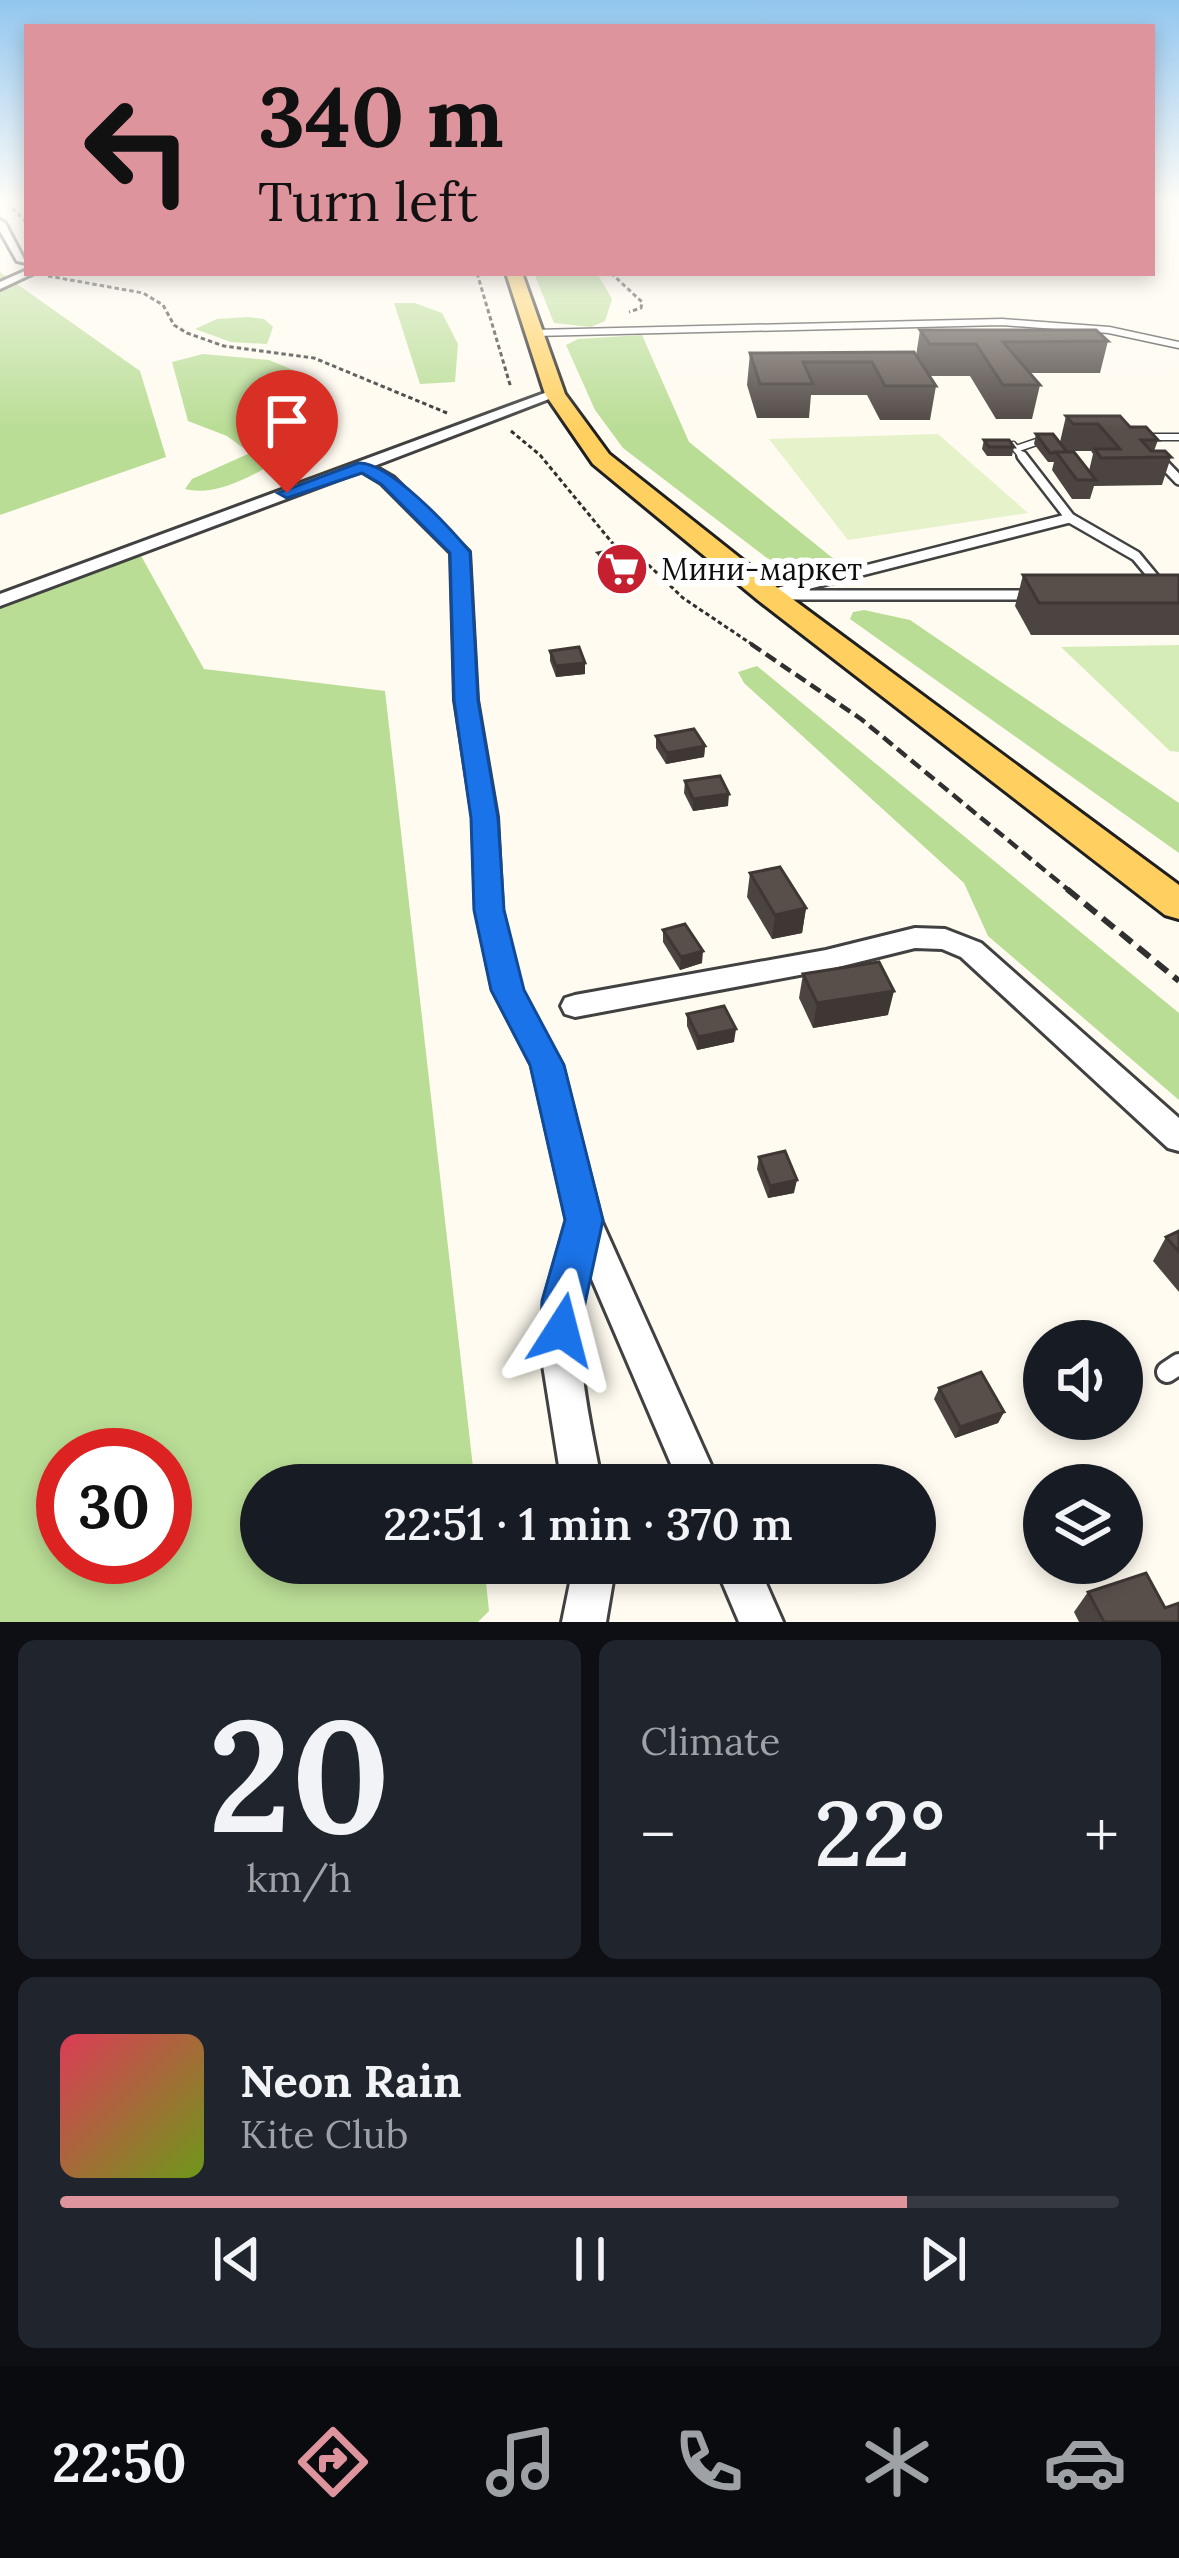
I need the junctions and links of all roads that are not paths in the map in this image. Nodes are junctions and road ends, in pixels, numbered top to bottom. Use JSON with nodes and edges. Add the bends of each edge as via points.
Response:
{"nodes":[{"id":1,"x":516,"y":279,"type":"edge"},
{"id":2,"x":534,"y":333,"type":"junction"},
{"id":3,"x":1179,"y":345,"type":"edge"},
{"id":4,"x":555,"y":394,"type":"junction"},
{"id":5,"x":1118,"y":437,"type":"edge"},
{"id":6,"x":1139,"y":437,"type":"junction"},
{"id":7,"x":1179,"y":437,"type":"edge"},
{"id":8,"x":1057,"y":438,"type":"edge"},
{"id":9,"x":364,"y":467,"type":"junction"},
{"id":10,"x":1179,"y":480,"type":"edge"},
{"id":11,"x":1070,"y":518,"type":"junction"},
{"id":12,"x":769,"y":595,"type":"junction"},
{"id":13,"x":1040,"y":595,"type":"edge"},
{"id":14,"x":1148,"y":596,"type":"edge"},
{"id":15,"x":0,"y":600,"type":"edge"},
{"id":16,"x":1179,"y":905,"type":"edge"},
{"id":17,"x":575,"y":1006,"type":"dead end"},
{"id":18,"x":1179,"y":1138,"type":"edge"},
{"id":19,"x":584,"y":1220,"type":"junction"},
{"id":20,"x":578,"y":1464,"type":"edge"},
{"id":21,"x":691,"y":1464,"type":"edge"},
{"id":22,"x":591,"y":1584,"type":"edge"},
{"id":23,"x":744,"y":1584,"type":"edge"},
{"id":24,"x":584,"y":1622,"type":"edge"},
{"id":25,"x":761,"y":1622,"type":"edge"}],
"edges":[{"from":1,"to":2,"type":"main road"},
{"from":2,"to":3,"type":"lane","via":[[1032,322]]},
{"from":2,"to":4,"type":"main road"},
{"from":4,"to":9,"type":"street"},
{"from":4,"to":12,"type":"main road","via":[[601,459]]},
{"from":5,"to":6,"type":"lane"},
{"from":6,"to":7,"type":"lane"},
{"from":6,"to":10,"type":"lane"},
{"from":8,"to":11,"type":"lane","via":[[1014,447]]},
{"from":9,"to":15,"type":"street"},
{"from":9,"to":19,"type":"street","via":[[460,552],[489,910],[508,990],[547,1065]]},
{"from":11,"to":12,"type":"lane"},
{"from":11,"to":14,"type":"lane","via":[[1136,556],[1169,596]]},
{"from":12,"to":13,"type":"lane"},
{"from":12,"to":16,"type":"main road"},
{"from":17,"to":18,"type":"street","via":[[915,938],[945,939],[971,950]]},
{"from":19,"to":20,"type":"street","via":[[562,1301],[561,1360]]},
{"from":19,"to":21,"type":"street"},
{"from":22,"to":24,"type":"street"},
{"from":23,"to":25,"type":"street"}]}
